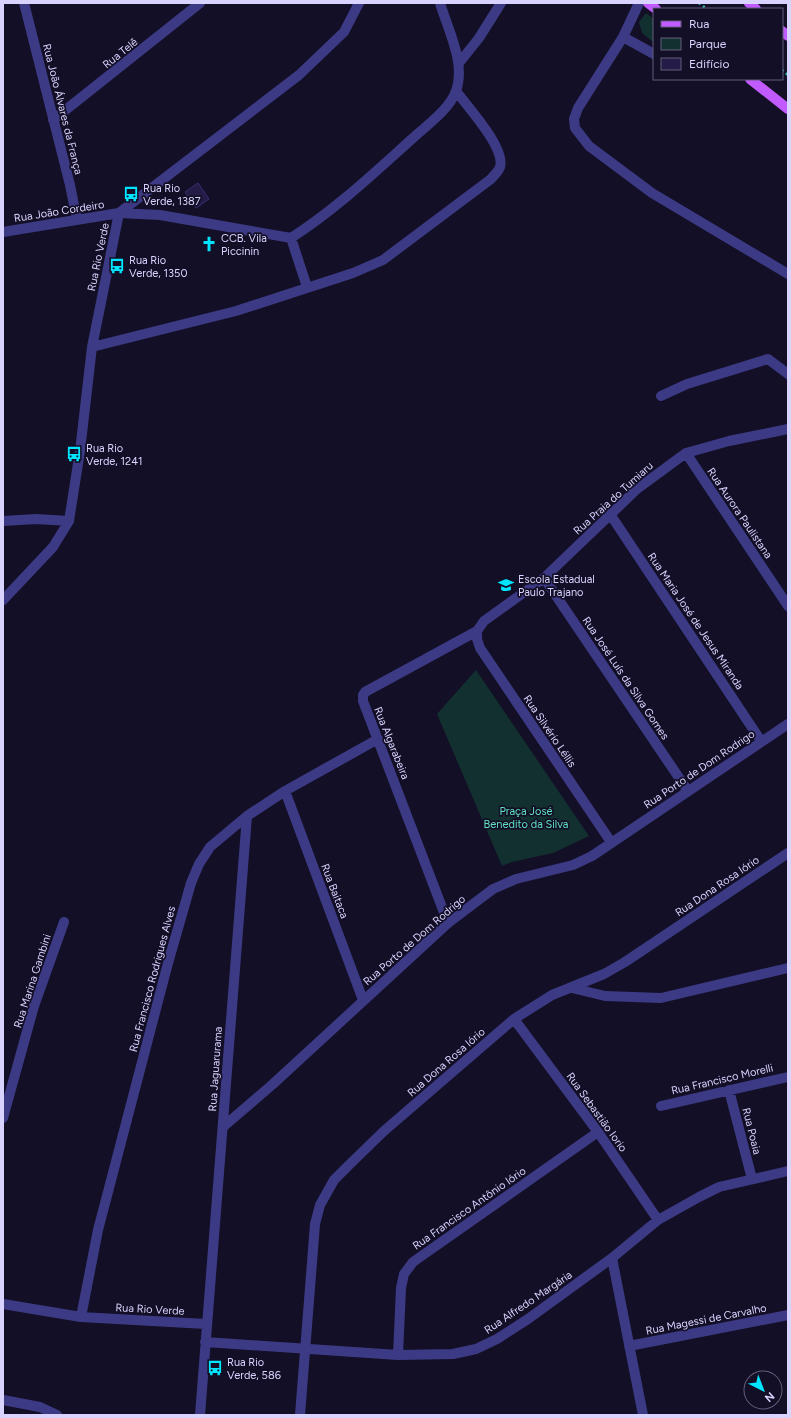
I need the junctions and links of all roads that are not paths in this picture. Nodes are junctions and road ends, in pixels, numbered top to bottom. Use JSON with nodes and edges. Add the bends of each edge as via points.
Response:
{"nodes":[{"id":1,"x":24,"y":3,"type":"edge"},
{"id":2,"x":200,"y":3,"type":"edge"},
{"id":3,"x":359,"y":3,"type":"edge"},
{"id":4,"x":440,"y":3,"type":"edge"},
{"id":5,"x":501,"y":3,"type":"edge"},
{"id":6,"x":639,"y":3,"type":"edge"},
{"id":7,"x":623,"y":36,"type":"junction"},
{"id":8,"x":653,"y":53,"type":"edge"},
{"id":9,"x":459,"y":63,"type":"junction"},
{"id":10,"x":751,"y":80,"type":"edge"},
{"id":11,"x":456,"y":91,"type":"junction"},
{"id":12,"x":788,"y":110,"type":"edge"},
{"id":13,"x":53,"y":120,"type":"junction"},
{"id":14,"x":119,"y":213,"type":"junction"},
{"id":15,"x":76,"y":220,"type":"junction"},
{"id":16,"x":3,"y":232,"type":"edge"},
{"id":17,"x":291,"y":238,"type":"junction"},
{"id":18,"x":788,"y":274,"type":"edge"},
{"id":19,"x":307,"y":286,"type":"junction"},
{"id":20,"x":92,"y":347,"type":"junction"},
{"id":21,"x":788,"y":374,"type":"edge"},
{"id":22,"x":661,"y":396,"type":"dead end"},
{"id":23,"x":788,"y":429,"type":"edge"},
{"id":24,"x":686,"y":453,"type":"junction"},
{"id":25,"x":610,"y":514,"type":"junction"},
{"id":26,"x":3,"y":521,"type":"edge"},
{"id":27,"x":69,"y":521,"type":"junction"},
{"id":28,"x":544,"y":578,"type":"junction"},
{"id":29,"x":3,"y":600,"type":"edge"},
{"id":30,"x":788,"y":606,"type":"edge"},
{"id":31,"x":477,"y":630,"type":"junction"},
{"id":32,"x":788,"y":724,"type":"edge"},
{"id":33,"x":378,"y":739,"type":"junction"},
{"id":34,"x":761,"y":742,"type":"junction"},
{"id":35,"x":285,"y":791,"type":"junction"},
{"id":36,"x":688,"y":791,"type":"junction"},
{"id":37,"x":246,"y":816,"type":"junction"},
{"id":38,"x":611,"y":842,"type":"junction"},
{"id":39,"x":788,"y":853,"type":"edge"},
{"id":40,"x":64,"y":922,"type":"dead end"},
{"id":41,"x":448,"y":923,"type":"junction"},
{"id":42,"x":788,"y":968,"type":"edge"},
{"id":43,"x":572,"y":988,"type":"junction"},
{"id":44,"x":364,"y":1000,"type":"junction"},
{"id":45,"x":514,"y":1019,"type":"junction"},
{"id":46,"x":788,"y":1077,"type":"edge"},
{"id":47,"x":730,"y":1090,"type":"junction"},
{"id":48,"x":661,"y":1106,"type":"dead end"},
{"id":49,"x":3,"y":1118,"type":"edge"},
{"id":50,"x":223,"y":1127,"type":"junction"},
{"id":51,"x":598,"y":1132,"type":"junction"},
{"id":52,"x":788,"y":1171,"type":"edge"},
{"id":53,"x":752,"y":1179,"type":"junction"},
{"id":54,"x":658,"y":1220,"type":"junction"},
{"id":55,"x":612,"y":1258,"type":"junction"},
{"id":56,"x":3,"y":1304,"type":"edge"},
{"id":57,"x":788,"y":1315,"type":"edge"},
{"id":58,"x":81,"y":1317,"type":"junction"},
{"id":59,"x":206,"y":1324,"type":"junction"},
{"id":60,"x":205,"y":1342,"type":"junction"},
{"id":61,"x":629,"y":1346,"type":"junction"},
{"id":62,"x":306,"y":1348,"type":"junction"},
{"id":63,"x":398,"y":1355,"type":"junction"},
{"id":64,"x":3,"y":1400,"type":"edge"},
{"id":65,"x":57,"y":1415,"type":"edge"},
{"id":66,"x":200,"y":1415,"type":"edge"},
{"id":67,"x":300,"y":1415,"type":"edge"},
{"id":68,"x":643,"y":1415,"type":"edge"}],
"edges":[{"from":1,"to":13,"type":"street","name":"Rua João Álvares da França"},
{"from":2,"to":13,"type":"street","name":"Rua Telê"},
{"from":3,"to":14,"type":"street","name":"Rua Rio Verde","via":[[344,32],[299,75]]},
{"from":4,"to":9,"type":"street"},
{"from":5,"to":9,"type":"street","via":[[479,38]]},
{"from":6,"to":7,"type":"street"},
{"from":7,"to":8,"type":"street"},
{"from":7,"to":18,"type":"street","via":[[578,108],[574,119],[579,134],[589,146],[652,193]]},
{"from":9,"to":11,"type":"street"},
{"from":10,"to":12,"type":"main road"},
{"from":11,"to":17,"type":"street","via":[[443,110],[383,166]]},
{"from":11,"to":19,"type":"street","via":[[497,146],[501,160],[500,168],[491,179],[383,260],[353,273]]},
{"from":13,"to":15,"type":"street","name":"Rua João Álvares da França"},
{"from":14,"to":15,"type":"street","name":"Rua João Cordeiro"},
{"from":14,"to":17,"type":"street","name":"Rua João Cordeiro","via":[[160,215]]},
{"from":14,"to":20,"type":"street","name":"Rua Rio Verde"},
{"from":15,"to":16,"type":"street","name":"Rua João Cordeiro"},
{"from":17,"to":19,"type":"street"},
{"from":19,"to":20,"type":"street","via":[[236,311]]},
{"from":20,"to":27,"type":"street","name":"Rua Rio Verde"},
{"from":21,"to":22,"type":"street","via":[[768,359],[687,384]]},
{"from":23,"to":24,"type":"street","name":"Rua Praia do Tumiaru","via":[[743,437]]},
{"from":24,"to":25,"type":"street","name":"Rua Praia do Tumiaru","via":[[648,480]]},
{"from":24,"to":30,"type":"street","name":"Rua Aurora Paulistana"},
{"from":25,"to":28,"type":"street","name":"Rua Praia do Tumiaru"},
{"from":25,"to":34,"type":"street","name":"Rua Maria José de Jesus Miranda"},
{"from":26,"to":27,"type":"street"},
{"from":27,"to":29,"type":"street","name":"Rua Rio Verde","via":[[53,547]]},
{"from":28,"to":31,"type":"street","name":"Rua Praia do Tumiaru","via":[[489,617]]},
{"from":28,"to":36,"type":"street","name":"Rua José Luís da Silva Gomes"},
{"from":31,"to":33,"type":"street","name":"Rua Algarabeira","via":[[365,692],[362,701]]},
{"from":31,"to":38,"type":"street","name":"Rua Silvério Léllis","via":[[480,648]]},
{"from":32,"to":34,"type":"street","name":"Rua Porto de Dom Rodrigo"},
{"from":33,"to":35,"type":"street","name":"Rua Francisco Rodrigues Alves"},
{"from":33,"to":41,"type":"street","name":"Rua Algarabeira"},
{"from":34,"to":36,"type":"street","name":"Rua Porto de Dom Rodrigo"},
{"from":35,"to":37,"type":"street","name":"Rua Francisco Rodrigues Alves"},
{"from":35,"to":44,"type":"street","name":"Rua Baitaca"},
{"from":36,"to":38,"type":"street","name":"Rua Porto de Dom Rodrigo"},
{"from":37,"to":50,"type":"street","name":"Rua Jaguarurama"},
{"from":37,"to":58,"type":"street","name":"Rua Francisco Rodrigues Alves","via":[[210,847],[191,883],[98,1230]]},
{"from":38,"to":41,"type":"street","name":"Rua Porto de Dom Rodrigo","via":[[573,866],[516,879],[493,889]]},
{"from":39,"to":43,"type":"street","name":"Rua Dona Rosa Iório","via":[[625,962]]},
{"from":40,"to":49,"type":"street","name":"Rua Marina Gambini","via":[[34,1006]]},
{"from":41,"to":44,"type":"street","name":"Rua Porto de Dom Rodrigo"},
{"from":42,"to":43,"type":"street","via":[[661,998],[605,996]]},
{"from":43,"to":45,"type":"street","name":"Rua Dona Rosa Iório","via":[[552,995]]},
{"from":44,"to":50,"type":"street","name":"Rua Porto de Dom Rodrigo"},
{"from":45,"to":51,"type":"street","name":"Rua Sebastião Iorio"},
{"from":45,"to":62,"type":"street","name":"Rua Dona Rosa Iório","via":[[384,1131],[334,1180],[320,1205],[315,1224]]},
{"from":46,"to":47,"type":"street","name":"Rua Francisco Morelli"},
{"from":47,"to":48,"type":"street","name":"Rua Francisco Morelli"},
{"from":47,"to":53,"type":"street","name":"Rua Poaia"},
{"from":50,"to":59,"type":"street","name":"Rua Jaguarurama"},
{"from":51,"to":54,"type":"street","name":"Rua Sebastião Iorio"},
{"from":51,"to":63,"type":"street","name":"Rua Francisco Antônio Iório","via":[[413,1262],[404,1274],[401,1288]]},
{"from":52,"to":53,"type":"street","name":"Rua Alfredo Margária"},
{"from":53,"to":54,"type":"street","name":"Rua Alfredo Margária","via":[[719,1187]]},
{"from":54,"to":55,"type":"street","name":"Rua Alfredo Margária"},
{"from":55,"to":61,"type":"street"},
{"from":55,"to":63,"type":"street","name":"Rua Alfredo Margária","via":[[497,1340],[476,1349],[453,1354]]},
{"from":56,"to":58,"type":"street","name":"Rua Rio Verde"},
{"from":57,"to":61,"type":"street","name":"Rua Magessi de Carvalho"},
{"from":58,"to":59,"type":"street","name":"Rua Rio Verde"},
{"from":59,"to":60,"type":"street"},
{"from":60,"to":62,"type":"street","name":"Rua Alfredo Margária"},
{"from":60,"to":66,"type":"street"},
{"from":61,"to":68,"type":"street"},
{"from":62,"to":63,"type":"street","name":"Rua Alfredo Margária"},
{"from":62,"to":67,"type":"street","name":"Rua Dona Rosa Iório"},
{"from":64,"to":65,"type":"street","via":[[40,1407]]}]}
